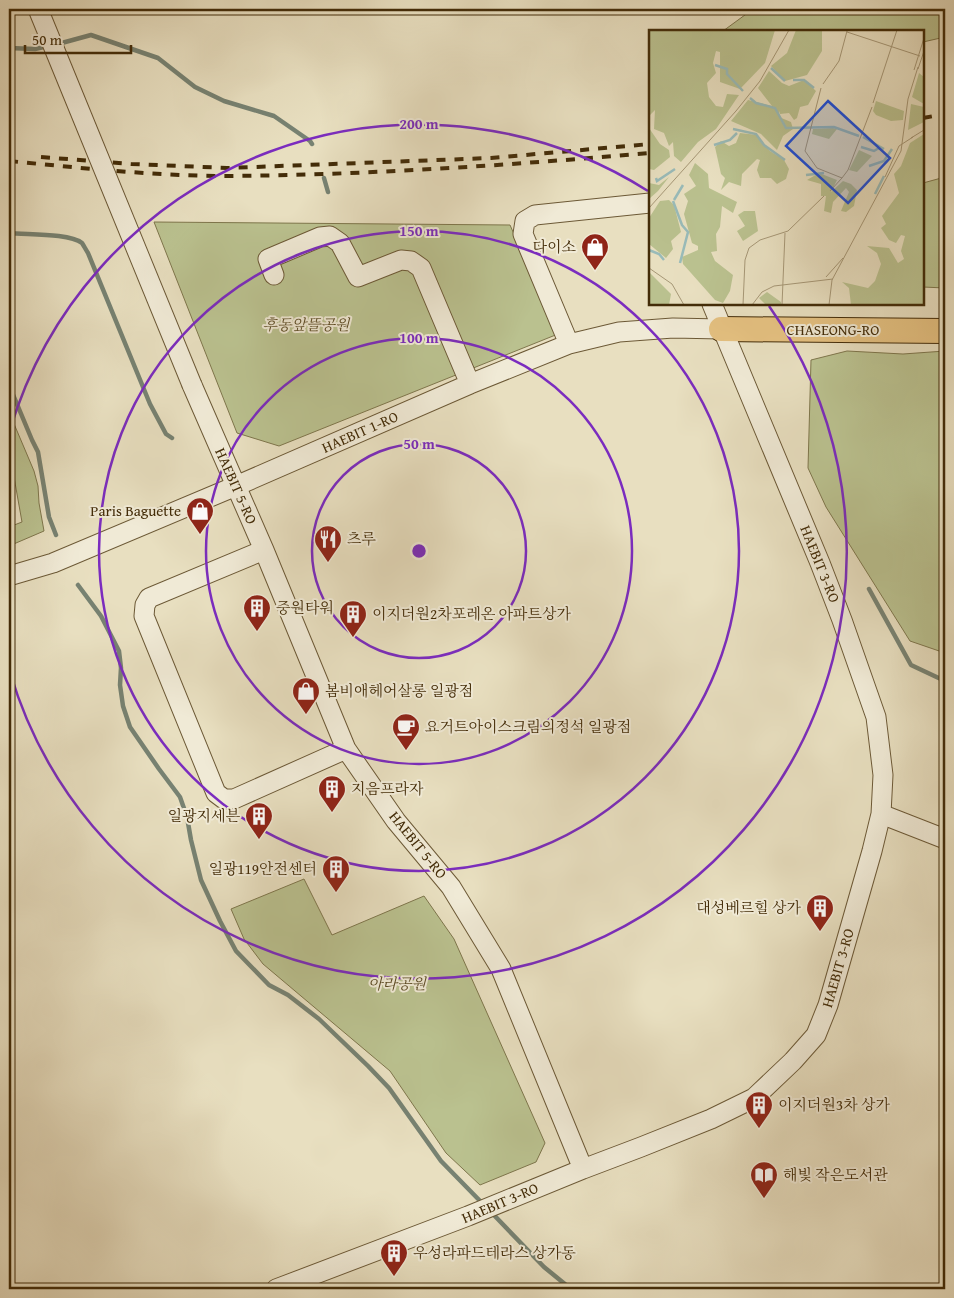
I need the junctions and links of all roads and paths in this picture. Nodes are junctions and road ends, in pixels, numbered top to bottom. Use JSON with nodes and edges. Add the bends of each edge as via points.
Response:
{"nodes":[{"id":1,"x":38,"y":9,"type":"edge"},
{"id":2,"x":649,"y":203,"type":"edge"},
{"id":3,"x":274,"y":275,"type":"dead end"},
{"id":4,"x":712,"y":305,"type":"edge"},
{"id":5,"x":722,"y":329,"type":"junction"},
{"id":6,"x":945,"y":331,"type":"edge"},
{"id":7,"x":569,"y":344,"type":"junction"},
{"id":8,"x":470,"y":384,"type":"junction"},
{"id":9,"x":236,"y":486,"type":"junction"},
{"id":10,"x":264,"y":550,"type":"junction"},
{"id":11,"x":9,"y":576,"type":"edge"},
{"id":12,"x":346,"y":749,"type":"junction"},
{"id":13,"x":881,"y":814,"type":"junction"},
{"id":14,"x":945,"y":839,"type":"edge"},
{"id":15,"x":583,"y":1168,"type":"junction"},
{"id":16,"x":276,"y":1289,"type":"edge"}],
"edges":[{"from":1,"to":9,"type":"street","name":"HAEBIT 5-RO","bridge":true},
{"from":2,"to":7,"type":"street","via":[[535,215],[525,221],[523,234]]},
{"from":3,"to":8,"type":"street","via":[[268,259],[320,237],[330,236],[340,243],[358,278],[401,260],[411,261],[421,268]]},
{"from":4,"to":5,"type":"street","name":"HAEBIT 3-RO"},
{"from":5,"to":6,"type":"main road","name":"CHASEONG-RO"},
{"from":5,"to":7,"type":"street","name":"HAEBIT 1-RO","via":[[619,332]]},
{"from":5,"to":13,"type":"street","name":"HAEBIT 3-RO","via":[[820,563],[876,717],[883,774]]},
{"from":7,"to":8,"type":"street","name":"HAEBIT 1-RO"},
{"from":8,"to":9,"type":"street","name":"HAEBIT 1-RO"},
{"from":9,"to":10,"type":"street","name":"HAEBIT 5-RO"},
{"from":9,"to":11,"type":"street","name":"HAEBIT 1-RO","via":[[53,563]]},
{"from":10,"to":12,"type":"street","name":"HAEBIT 5-RO"},
{"from":10,"to":12,"type":"street","via":[[149,598],[145,606],[144,616],[216,793],[234,799]]},
{"from":12,"to":15,"type":"street","name":"HAEBIT 5-RO","via":[[396,821],[452,887],[501,969]]},
{"from":13,"to":14,"type":"street"},
{"from":13,"to":15,"type":"street","name":"HAEBIT 3-RO","via":[[828,1005],[816,1035],[754,1098],[711,1119]]},
{"from":15,"to":16,"type":"street","name":"HAEBIT 3-RO"}]}
